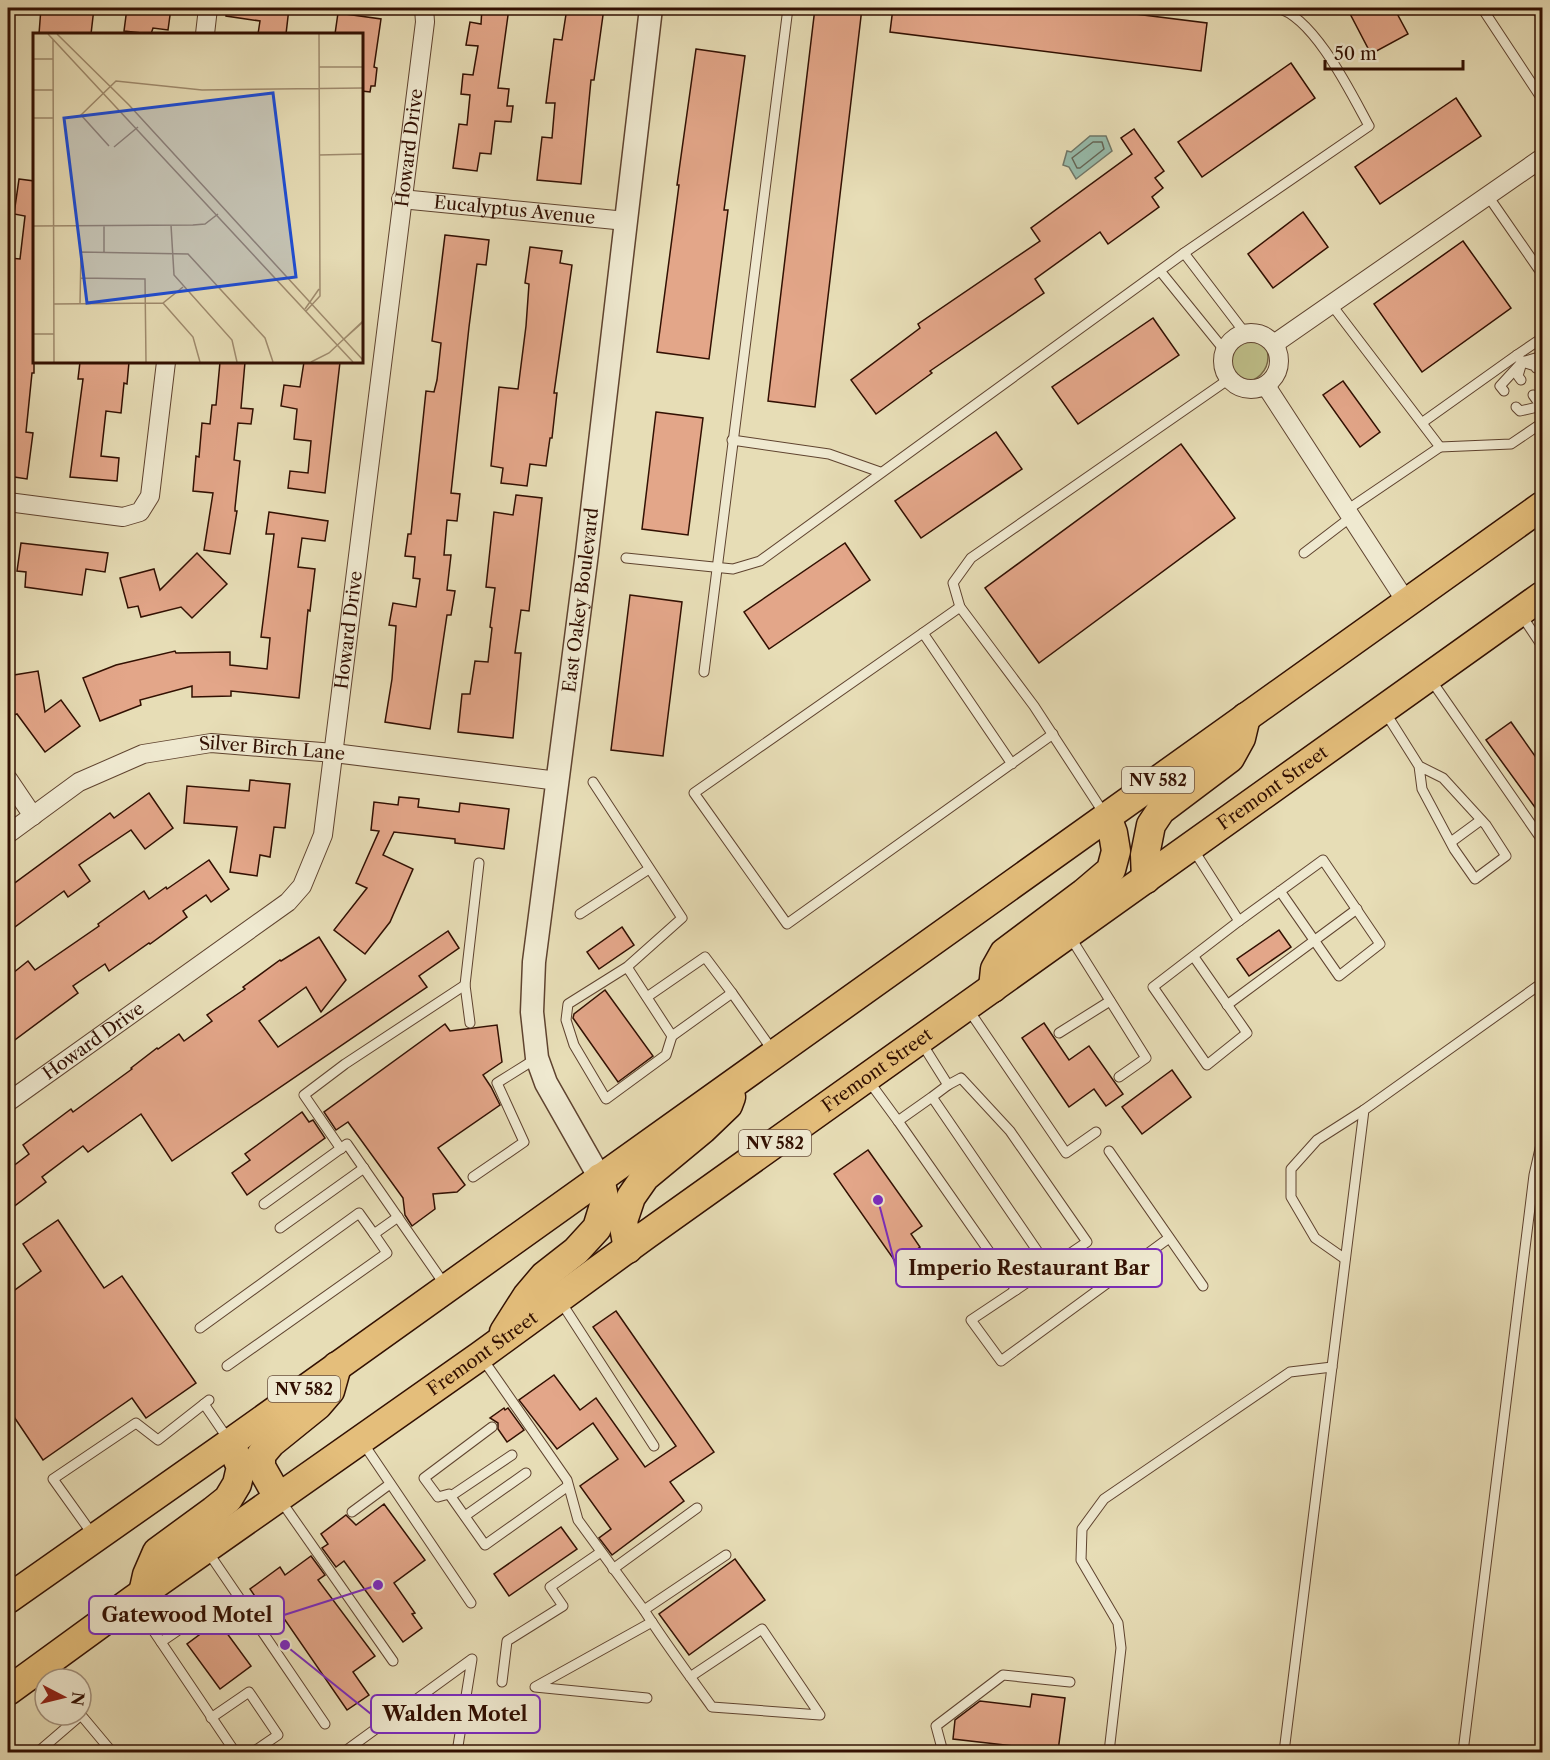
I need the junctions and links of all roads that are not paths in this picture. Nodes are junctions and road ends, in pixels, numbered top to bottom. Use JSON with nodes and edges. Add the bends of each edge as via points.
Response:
{"nodes":[{"id":1,"x":208,"y":8,"type":"edge"},
{"id":2,"x":424,"y":8,"type":"edge"},
{"id":3,"x":651,"y":8,"type":"edge"},
{"id":4,"x":788,"y":8,"type":"edge"},
{"id":5,"x":1277,"y":8,"type":"edge"},
{"id":6,"x":1482,"y":8,"type":"edge"},
{"id":7,"x":1536,"y":8,"type":"edge"},
{"id":8,"x":1542,"y":18,"type":"edge"},
{"id":9,"x":205,"y":33,"type":"edge"},
{"id":10,"x":1542,"y":97,"type":"edge"},
{"id":11,"x":1542,"y":158,"type":"edge"},
{"id":12,"x":1488,"y":196,"type":"junction"},
{"id":13,"x":401,"y":198,"type":"junction"},
{"id":14,"x":626,"y":221,"type":"junction"},
{"id":15,"x":1184,"y":253,"type":"junction"},
{"id":16,"x":1541,"y":268,"type":"edge"},
{"id":17,"x":1161,"y":272,"type":"junction"},
{"id":18,"x":1331,"y":304,"type":"junction"},
{"id":19,"x":1245,"y":333,"type":"junction"},
{"id":20,"x":1542,"y":338,"type":"edge"},
{"id":21,"x":1274,"y":344,"type":"junction"},
{"id":22,"x":1225,"y":351,"type":"junction"},
{"id":23,"x":1542,"y":356,"type":"edge"},
{"id":24,"x":1519,"y":359,"type":"junction"},
{"id":25,"x":166,"y":363,"type":"edge"},
{"id":26,"x":1536,"y":368,"type":"dead end"},
{"id":27,"x":1229,"y":380,"type":"junction"},
{"id":28,"x":1521,"y":380,"type":"dead end"},
{"id":29,"x":1266,"y":386,"type":"junction"},
{"id":30,"x":1504,"y":391,"type":"dead end"},
{"id":31,"x":1533,"y":395,"type":"dead end"},
{"id":32,"x":1542,"y":404,"type":"edge"},
{"id":33,"x":1516,"y":407,"type":"dead end"},
{"id":34,"x":1423,"y":422,"type":"junction"},
{"id":35,"x":1542,"y":423,"type":"edge"},
{"id":36,"x":732,"y":440,"type":"junction"},
{"id":37,"x":1440,"y":447,"type":"junction"},
{"id":38,"x":880,"y":472,"type":"junction"},
{"id":39,"x":8,"y":502,"type":"edge"},
{"id":40,"x":1542,"y":507,"type":"edge"},
{"id":41,"x":1349,"y":514,"type":"junction"},
{"id":42,"x":1304,"y":553,"type":"dead end"},
{"id":43,"x":626,"y":558,"type":"dead end"},
{"id":44,"x":718,"y":568,"type":"junction"},
{"id":45,"x":1542,"y":596,"type":"edge"},
{"id":46,"x":1407,"y":603,"type":"junction"},
{"id":47,"x":960,"y":607,"type":"junction"},
{"id":48,"x":1520,"y":613,"type":"junction"},
{"id":49,"x":923,"y":633,"type":"junction"},
{"id":50,"x":1542,"y":646,"type":"edge"},
{"id":51,"x":704,"y":672,"type":"dead end"},
{"id":52,"x":1429,"y":678,"type":"junction"},
{"id":53,"x":1383,"y":710,"type":"junction"},
{"id":54,"x":1246,"y":717,"type":"junction"},
{"id":55,"x":1053,"y":734,"type":"junction"},
{"id":56,"x":334,"y":753,"type":"junction"},
{"id":57,"x":1012,"y":764,"type":"junction"},
{"id":58,"x":1419,"y":766,"type":"junction"},
{"id":59,"x":8,"y":779,"type":"edge"},
{"id":60,"x":558,"y":781,"type":"junction"},
{"id":61,"x":593,"y":782,"type":"dead end"},
{"id":62,"x":33,"y":816,"type":"junction"},
{"id":63,"x":1107,"y":817,"type":"junction"},
{"id":64,"x":1481,"y":820,"type":"junction"},
{"id":65,"x":8,"y":834,"type":"edge"},
{"id":66,"x":1542,"y":840,"type":"edge"},
{"id":67,"x":1451,"y":842,"type":"junction"},
{"id":68,"x":1191,"y":847,"type":"junction"},
{"id":69,"x":479,"y":863,"type":"dead end"},
{"id":70,"x":649,"y":869,"type":"junction"},
{"id":71,"x":1146,"y":879,"type":"junction"},
{"id":72,"x":1280,"y":891,"type":"junction"},
{"id":73,"x":1357,"y":909,"type":"junction"},
{"id":74,"x":580,"y":914,"type":"dead end"},
{"id":75,"x":1239,"y":921,"type":"junction"},
{"id":76,"x":1068,"y":934,"type":"junction"},
{"id":77,"x":1315,"y":941,"type":"junction"},
{"id":78,"x":1194,"y":957,"type":"junction"},
{"id":79,"x":627,"y":967,"type":"junction"},
{"id":80,"x":1542,"y":983,"type":"edge"},
{"id":81,"x":465,"y":985,"type":"junction"},
{"id":82,"x":993,"y":988,"type":"junction"},
{"id":83,"x":732,"y":993,"type":"junction"},
{"id":84,"x":647,"y":997,"type":"junction"},
{"id":85,"x":1110,"y":1001,"type":"junction"},
{"id":86,"x":1227,"y":1005,"type":"junction"},
{"id":87,"x":966,"y":1007,"type":"junction"},
{"id":88,"x":470,"y":1023,"type":"dead end"},
{"id":89,"x":1059,"y":1033,"type":"dead end"},
{"id":90,"x":672,"y":1035,"type":"junction"},
{"id":91,"x":920,"y":1040,"type":"junction"},
{"id":92,"x":774,"y":1053,"type":"junction"},
{"id":93,"x":537,"y":1058,"type":"junction"},
{"id":94,"x":1119,"y":1077,"type":"dead end"},
{"id":95,"x":867,"y":1078,"type":"junction"},
{"id":96,"x":736,"y":1081,"type":"junction"},
{"id":97,"x":948,"y":1085,"type":"junction"},
{"id":98,"x":932,"y":1097,"type":"junction"},
{"id":99,"x":8,"y":1102,"type":"edge"},
{"id":100,"x":1364,"y":1110,"type":"junction"},
{"id":101,"x":898,"y":1121,"type":"junction"},
{"id":102,"x":1096,"y":1132,"type":"dead end"},
{"id":103,"x":1542,"y":1140,"type":"edge"},
{"id":104,"x":341,"y":1149,"type":"junction"},
{"id":105,"x":1108,"y":1151,"type":"dead end"},
{"id":106,"x":364,"y":1168,"type":"junction"},
{"id":107,"x":473,"y":1178,"type":"dead end"},
{"id":108,"x":600,"y":1178,"type":"junction"},
{"id":109,"x":264,"y":1204,"type":"dead end"},
{"id":110,"x":398,"y":1217,"type":"junction"},
{"id":111,"x":280,"y":1228,"type":"dead end"},
{"id":112,"x":374,"y":1234,"type":"junction"},
{"id":113,"x":1170,"y":1238,"type":"junction"},
{"id":114,"x":628,"y":1249,"type":"junction"},
{"id":115,"x":1345,"y":1259,"type":"junction"},
{"id":116,"x":1049,"y":1268,"type":"junction"},
{"id":117,"x":1203,"y":1286,"type":"dead end"},
{"id":118,"x":446,"y":1287,"type":"junction"},
{"id":119,"x":1016,"y":1290,"type":"junction"},
{"id":120,"x":559,"y":1299,"type":"junction"},
{"id":121,"x":200,"y":1328,"type":"dead end"},
{"id":122,"x":488,"y":1351,"type":"junction"},
{"id":123,"x":338,"y":1364,"type":"junction"},
{"id":124,"x":227,"y":1366,"type":"dead end"},
{"id":125,"x":1332,"y":1367,"type":"junction"},
{"id":126,"x":492,"y":1427,"type":"dead end"},
{"id":127,"x":360,"y":1439,"type":"junction"},
{"id":128,"x":230,"y":1443,"type":"junction"},
{"id":129,"x":654,"y":1446,"type":"dead end"},
{"id":130,"x":512,"y":1455,"type":"dead end"},
{"id":131,"x":526,"y":1473,"type":"dead end"},
{"id":132,"x":390,"y":1484,"type":"junction"},
{"id":133,"x":568,"y":1486,"type":"junction"},
{"id":134,"x":451,"y":1496,"type":"junction"},
{"id":135,"x":278,"y":1497,"type":"junction"},
{"id":136,"x":697,"y":1508,"type":"dead end"},
{"id":137,"x":352,"y":1512,"type":"dead end"},
{"id":138,"x":465,"y":1516,"type":"junction"},
{"id":139,"x":94,"y":1537,"type":"junction"},
{"id":140,"x":206,"y":1548,"type":"junction"},
{"id":141,"x":601,"y":1552,"type":"junction"},
{"id":142,"x":726,"y":1555,"type":"dead end"},
{"id":143,"x":613,"y":1569,"type":"junction"},
{"id":144,"x":138,"y":1597,"type":"junction"},
{"id":145,"x":8,"y":1599,"type":"edge"},
{"id":146,"x":471,"y":1603,"type":"dead end"},
{"id":147,"x":644,"y":1610,"type":"junction"},
{"id":148,"x":205,"y":1612,"type":"dead end"},
{"id":149,"x":651,"y":1622,"type":"junction"},
{"id":150,"x":161,"y":1642,"type":"junction"},
{"id":151,"x":393,"y":1661,"type":"dead end"},
{"id":152,"x":690,"y":1677,"type":"junction"},
{"id":153,"x":502,"y":1682,"type":"dead end"},
{"id":154,"x":1070,"y":1682,"type":"dead end"},
{"id":155,"x":8,"y":1691,"type":"edge"},
{"id":156,"x":647,"y":1698,"type":"dead end"},
{"id":157,"x":211,"y":1718,"type":"junction"},
{"id":158,"x":325,"y":1724,"type":"dead end"},
{"id":159,"x":67,"y":1727,"type":"edge"},
{"id":160,"x":91,"y":1727,"type":"edge"},
{"id":161,"x":455,"y":1750,"type":"edge"},
{"id":162,"x":836,"y":1751,"type":"dead end"},
{"id":163,"x":38,"y":1752,"type":"edge"},
{"id":164,"x":112,"y":1752,"type":"edge"},
{"id":165,"x":235,"y":1752,"type":"edge"},
{"id":166,"x":253,"y":1752,"type":"edge"},
{"id":167,"x":344,"y":1752,"type":"edge"},
{"id":168,"x":848,"y":1752,"type":"edge"},
{"id":169,"x":943,"y":1752,"type":"edge"},
{"id":170,"x":1109,"y":1752,"type":"edge"},
{"id":171,"x":1284,"y":1752,"type":"edge"},
{"id":172,"x":1463,"y":1752,"type":"edge"}],
"edges":[{"from":1,"to":9,"type":"street"},
{"from":2,"to":13,"type":"street","name":"Howard Drive"},
{"from":3,"to":14,"type":"street","name":"East Oakey Boulevard"},
{"from":4,"to":36,"type":"lane"},
{"from":5,"to":15,"type":"lane","via":[[1287,10],[1316,38],[1369,126]]},
{"from":6,"to":10,"type":"lane"},
{"from":7,"to":8,"type":"lane"},
{"from":11,"to":12,"type":"street"},
{"from":12,"to":16,"type":"lane"},
{"from":12,"to":18,"type":"street"},
{"from":13,"to":14,"type":"street","name":"Eucalyptus Avenue"},
{"from":13,"to":56,"type":"street","name":"Howard Drive"},
{"from":14,"to":60,"type":"street","name":"East Oakey Boulevard"},
{"from":15,"to":17,"type":"lane"},
{"from":15,"to":19,"type":"lane"},
{"from":17,"to":22,"type":"lane"},
{"from":17,"to":38,"type":"lane"},
{"from":18,"to":21,"type":"street"},
{"from":18,"to":34,"type":"lane"},
{"from":19,"to":21,"type":"street","via":[[1262,335]]},
{"from":19,"to":22,"type":"street"},
{"from":20,"to":24,"type":"lane"},
{"from":21,"to":29,"type":"street","via":[[1280,363]]},
{"from":22,"to":27,"type":"street","via":[[1223,361]]},
{"from":23,"to":24,"type":"lane"},
{"from":24,"to":26,"type":"lane"},
{"from":24,"to":28,"type":"lane"},
{"from":24,"to":30,"type":"lane","via":[[1500,386]]},
{"from":24,"to":34,"type":"lane"},
{"from":25,"to":39,"type":"street","via":[[150,496],[140,512],[123,517]]},
{"from":27,"to":29,"type":"street","via":[[1246,389]]},
{"from":27,"to":47,"type":"lane","via":[[971,558],[953,583]]},
{"from":29,"to":41,"type":"street"},
{"from":31,"to":32,"type":"lane"},
{"from":32,"to":33,"type":"lane","via":[[1520,411]]},
{"from":34,"to":37,"type":"lane"},
{"from":35,"to":37,"type":"lane","via":[[1512,444]]},
{"from":36,"to":38,"type":"lane","via":[[829,454]]},
{"from":36,"to":44,"type":"lane"},
{"from":37,"to":41,"type":"lane"},
{"from":38,"to":44,"type":"lane","via":[[760,561],[733,569]]},
{"from":40,"to":46,"type":"main road","number":"NV 582"},
{"from":41,"to":42,"type":"lane"},
{"from":41,"to":46,"type":"street"},
{"from":43,"to":44,"type":"lane"},
{"from":44,"to":51,"type":"lane"},
{"from":45,"to":48,"type":"main road","name":"Fremont Street","number":"NV 582"},
{"from":46,"to":54,"type":"main road","number":"NV 582"},
{"from":47,"to":49,"type":"lane"},
{"from":47,"to":55,"type":"lane"},
{"from":48,"to":50,"type":"lane"},
{"from":48,"to":52,"type":"main road","name":"Fremont Street","number":"NV 582"},
{"from":49,"to":57,"type":"lane"},
{"from":49,"to":57,"type":"lane","via":[[694,793],[787,924]]},
{"from":52,"to":53,"type":"main road","name":"Fremont Street","number":"NV 582"},
{"from":52,"to":66,"type":"lane"},
{"from":53,"to":58,"type":"lane"},
{"from":53,"to":68,"type":"main road","name":"Fremont Street","number":"NV 582"},
{"from":54,"to":63,"type":"main road","number":"NV 582"},
{"from":54,"to":71,"type":"main road","via":[[1230,758],[1161,810],[1151,825],[1145,855]]},
{"from":55,"to":57,"type":"lane"},
{"from":55,"to":63,"type":"lane"},
{"from":56,"to":60,"type":"street","name":"Silver Birch Lane"},
{"from":56,"to":62,"type":"street","name":"Silver Birch Lane","via":[[211,743],[143,754],[79,782]]},
{"from":56,"to":99,"type":"street","name":"Howard Drive","via":[[323,835],[302,886],[288,902]]},
{"from":58,"to":64,"type":"lane","via":[[1443,778]]},
{"from":58,"to":67,"type":"lane","via":[[1422,789]]},
{"from":59,"to":62,"type":"street"},
{"from":60,"to":93,"type":"street","name":"East Oakey Boulevard","via":[[534,962],[532,1012]]},
{"from":61,"to":70,"type":"lane"},
{"from":62,"to":65,"type":"street","name":"Silver Birch Lane"},
{"from":63,"to":82,"type":"main road","via":[[1116,851],[1110,870],[1004,953],[995,969]]},
{"from":63,"to":92,"type":"main road","number":"NV 582"},
{"from":64,"to":67,"type":"lane"},
{"from":64,"to":67,"type":"lane","via":[[1506,856],[1475,879]]},
{"from":68,"to":71,"type":"main road","name":"Fremont Street","number":"NV 582"},
{"from":68,"to":75,"type":"lane"},
{"from":69,"to":81,"type":"lane"},
{"from":70,"to":74,"type":"lane"},
{"from":70,"to":79,"type":"lane","via":[[682,918]]},
{"from":71,"to":76,"type":"main road","name":"Fremont Street","number":"NV 582"},
{"from":72,"to":73,"type":"lane","via":[[1323,860]]},
{"from":72,"to":75,"type":"lane"},
{"from":72,"to":77,"type":"lane"},
{"from":73,"to":77,"type":"lane"},
{"from":73,"to":77,"type":"lane","via":[[1380,944],[1339,976]]},
{"from":75,"to":78,"type":"lane"},
{"from":76,"to":82,"type":"main road","name":"Fremont Street","number":"NV 582"},
{"from":76,"to":85,"type":"lane"},
{"from":77,"to":86,"type":"lane"},
{"from":78,"to":86,"type":"lane"},
{"from":78,"to":86,"type":"lane","via":[[1153,987],[1207,1065],[1247,1033]]},
{"from":79,"to":84,"type":"lane"},
{"from":79,"to":90,"type":"lane","via":[[568,1004],[566,1020],[573,1045],[606,1099],[666,1055]]},
{"from":80,"to":100,"type":"lane"},
{"from":81,"to":88,"type":"lane"},
{"from":81,"to":104,"type":"lane","via":[[304,1095]]},
{"from":82,"to":87,"type":"main road","name":"Fremont Street","number":"NV 582"},
{"from":83,"to":84,"type":"lane","via":[[705,957]]},
{"from":83,"to":90,"type":"lane"},
{"from":83,"to":92,"type":"lane"},
{"from":84,"to":90,"type":"lane"},
{"from":85,"to":89,"type":"lane"},
{"from":85,"to":94,"type":"lane","via":[[1146,1058]]},
{"from":87,"to":91,"type":"main road","name":"Fremont Street","number":"NV 582"},
{"from":87,"to":102,"type":"lane","via":[[1066,1153]]},
{"from":91,"to":95,"type":"main road","name":"Fremont Street","number":"NV 582"},
{"from":91,"to":97,"type":"lane"},
{"from":92,"to":96,"type":"main road","number":"NV 582"},
{"from":93,"to":107,"type":"lane","via":[[497,1083],[524,1142]]},
{"from":93,"to":108,"type":"street","name":"East Oakey Boulevard","via":[[546,1083]]},
{"from":95,"to":101,"type":"lane"},
{"from":95,"to":114,"type":"main road","name":"Fremont Street","number":"NV 582"},
{"from":96,"to":108,"type":"main road","number":"NV 582"},
{"from":96,"to":114,"type":"main road","via":[[728,1105],[645,1177],[631,1197],[623,1221]]},
{"from":97,"to":98,"type":"lane"},
{"from":97,"to":116,"type":"lane","via":[[961,1078],[1010,1131],[1087,1242]]},
{"from":98,"to":101,"type":"lane"},
{"from":98,"to":116,"type":"lane"},
{"from":100,"to":115,"type":"lane"},
{"from":100,"to":115,"type":"lane","via":[[1317,1140],[1291,1169],[1291,1197],[1315,1238]]},
{"from":101,"to":119,"type":"lane"},
{"from":103,"to":172,"type":"lane","via":[[1534,1175]]},
{"from":104,"to":106,"type":"lane","via":[[347,1144]]},
{"from":104,"to":109,"type":"lane"},
{"from":105,"to":113,"type":"lane"},
{"from":106,"to":110,"type":"lane"},
{"from":106,"to":111,"type":"lane"},
{"from":108,"to":118,"type":"main road","number":"NV 582"},
{"from":108,"to":122,"type":"main road","via":[[605,1202],[597,1228],[544,1276]]},
{"from":110,"to":112,"type":"lane"},
{"from":110,"to":118,"type":"lane"},
{"from":112,"to":121,"type":"lane","via":[[360,1213]]},
{"from":112,"to":124,"type":"lane","via":[[387,1253]]},
{"from":113,"to":117,"type":"lane"},
{"from":113,"to":119,"type":"lane","via":[[1001,1361],[971,1320]]},
{"from":114,"to":120,"type":"main road","name":"Fremont Street","number":"NV 582"},
{"from":115,"to":125,"type":"lane"},
{"from":116,"to":119,"type":"lane"},
{"from":118,"to":123,"type":"main road","number":"NV 582"},
{"from":120,"to":122,"type":"main road","name":"Fremont Street","number":"NV 582"},
{"from":120,"to":129,"type":"lane"},
{"from":122,"to":127,"type":"main road","name":"Fremont Street","number":"NV 582"},
{"from":122,"to":133,"type":"lane"},
{"from":123,"to":128,"type":"main road","number":"NV 582"},
{"from":123,"to":135,"type":"main road","via":[[330,1391],[261,1455],[261,1467]]},
{"from":125,"to":170,"type":"lane","via":[[1290,1372],[1104,1499],[1082,1529],[1081,1560],[1118,1623],[1121,1648]]},
{"from":125,"to":171,"type":"lane"},
{"from":126,"to":134,"type":"lane","via":[[424,1478],[438,1497]]},
{"from":127,"to":132,"type":"lane"},
{"from":127,"to":135,"type":"main road","name":"Fremont Street","number":"NV 582"},
{"from":128,"to":139,"type":"main road","number":"NV 582"},
{"from":128,"to":139,"type":"lane","via":[[206,1402],[158,1440],[136,1423],[53,1479]]},
{"from":128,"to":144,"type":"main road","via":[[241,1467],[237,1484],[228,1499],[157,1552]]},
{"from":130,"to":134,"type":"lane"},
{"from":131,"to":138,"type":"lane"},
{"from":132,"to":137,"type":"lane"},
{"from":132,"to":146,"type":"lane"},
{"from":133,"to":138,"type":"lane","via":[[484,1545]]},
{"from":133,"to":141,"type":"lane","via":[[578,1520]]},
{"from":134,"to":138,"type":"lane"},
{"from":135,"to":140,"type":"main road","name":"Fremont Street","number":"NV 582"},
{"from":135,"to":151,"type":"lane"},
{"from":136,"to":143,"type":"lane"},
{"from":139,"to":145,"type":"main road","number":"NV 582"},
{"from":140,"to":144,"type":"main road","name":"Fremont Street","number":"NV 582"},
{"from":140,"to":158,"type":"lane"},
{"from":141,"to":143,"type":"lane"},
{"from":141,"to":153,"type":"lane","via":[[550,1587],[563,1606],[507,1641]]},
{"from":142,"to":147,"type":"lane"},
{"from":143,"to":147,"type":"lane"},
{"from":144,"to":150,"type":"lane"},
{"from":144,"to":155,"type":"main road","name":"Fremont Street","number":"NV 582","via":[[45,1669]]},
{"from":147,"to":149,"type":"lane"},
{"from":148,"to":150,"type":"lane"},
{"from":149,"to":152,"type":"lane"},
{"from":149,"to":156,"type":"lane","via":[[535,1687]]},
{"from":150,"to":157,"type":"lane"},
{"from":152,"to":152,"type":"lane","via":[[712,1707],[820,1715],[762,1629]]},
{"from":154,"to":169,"type":"lane","via":[[1003,1675],[936,1726]]},
{"from":157,"to":165,"type":"lane"},
{"from":157,"to":166,"type":"lane","via":[[249,1692],[278,1735]]},
{"from":159,"to":163,"type":"lane"},
{"from":160,"to":164,"type":"lane"},
{"from":161,"to":167,"type":"lane","via":[[472,1659]]},
{"from":162,"to":168,"type":"lane"}]}
